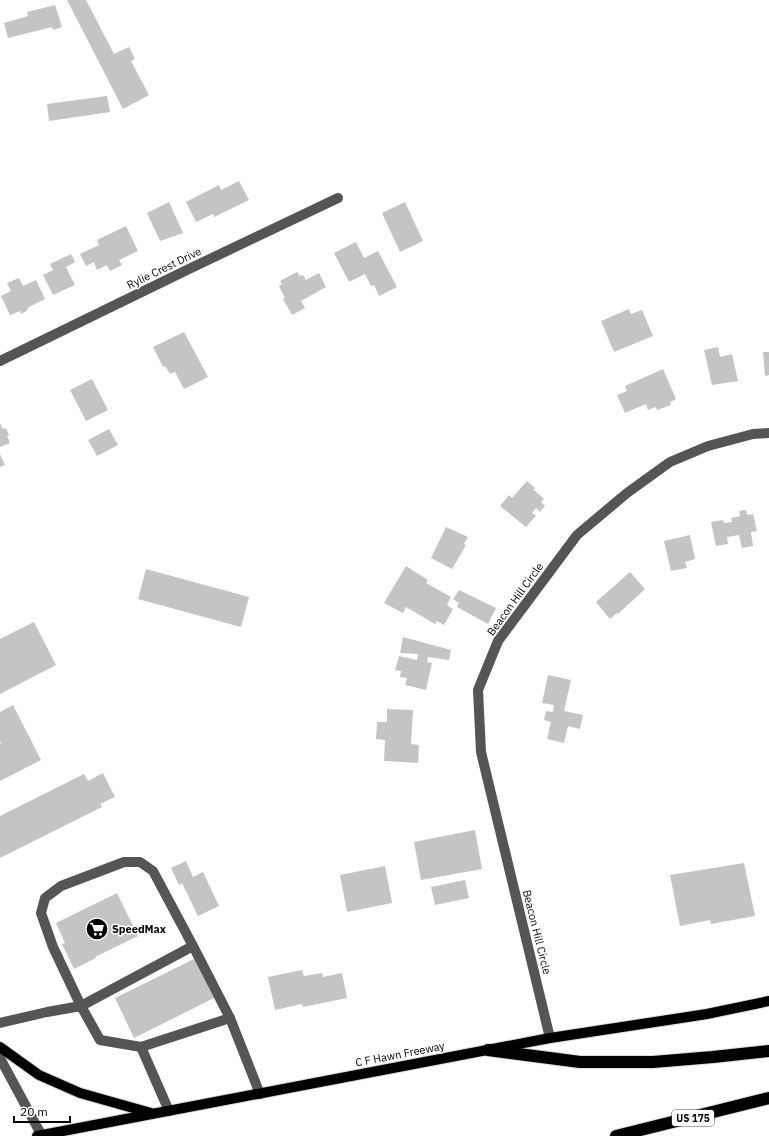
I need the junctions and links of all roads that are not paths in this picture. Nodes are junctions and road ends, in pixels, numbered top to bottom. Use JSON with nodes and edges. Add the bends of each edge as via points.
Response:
{"nodes":[{"id":1,"x":338,"y":198,"type":"dead end"},
{"id":2,"x":0,"y":361,"type":"edge"},
{"id":3,"x":769,"y":434,"type":"edge"},
{"id":4,"x":193,"y":946,"type":"junction"},
{"id":5,"x":769,"y":1001,"type":"edge"},
{"id":6,"x":81,"y":1006,"type":"junction"},
{"id":7,"x":230,"y":1018,"type":"junction"},
{"id":8,"x":0,"y":1023,"type":"edge"},
{"id":9,"x":550,"y":1038,"type":"junction"},
{"id":10,"x":0,"y":1047,"type":"edge"},
{"id":11,"x":141,"y":1047,"type":"junction"},
{"id":12,"x":488,"y":1050,"type":"junction"},
{"id":13,"x":769,"y":1051,"type":"edge"},
{"id":14,"x":0,"y":1058,"type":"edge"},
{"id":15,"x":260,"y":1094,"type":"junction"},
{"id":16,"x":769,"y":1098,"type":"edge"},
{"id":17,"x":169,"y":1111,"type":"junction"},
{"id":18,"x":153,"y":1114,"type":"junction"},
{"id":19,"x":40,"y":1136,"type":"edge"},
{"id":20,"x":616,"y":1136,"type":"edge"}],
"edges":[{"from":1,"to":2,"type":"street","name":"Rylie Crest Drive"},
{"from":3,"to":9,"type":"street","name":"Beacon Hill Circle","via":[[753,434],[708,446],[670,462],[627,493],[577,535],[498,641],[478,690],[481,752]]},
{"from":4,"to":6,"type":"street"},
{"from":4,"to":6,"type":"street","via":[[153,871],[140,862],[124,862],[61,886],[45,898],[41,913]]},
{"from":4,"to":7,"type":"street"},
{"from":5,"to":9,"type":"main road","name":"C F Hawn Freeway","via":[[708,1014]]},
{"from":6,"to":8,"type":"street"},
{"from":6,"to":11,"type":"street","via":[[100,1040]]},
{"from":7,"to":11,"type":"street"},
{"from":7,"to":15,"type":"street"},
{"from":9,"to":12,"type":"main road","name":"C F Hawn Freeway"},
{"from":10,"to":18,"type":"main road","via":[[39,1075],[80,1092]]},
{"from":11,"to":17,"type":"street"},
{"from":12,"to":13,"type":"highway","via":[[580,1062],[653,1062]]},
{"from":12,"to":15,"type":"main road","name":"C F Hawn Freeway"},
{"from":14,"to":19,"type":"street"},
{"from":15,"to":17,"type":"main road","name":"C F Hawn Freeway"},
{"from":16,"to":20,"type":"highway","number":"US 175"},
{"from":17,"to":18,"type":"main road","name":"C F Hawn Freeway"},
{"from":18,"to":19,"type":"main road","name":"C F Hawn Freeway"}]}
